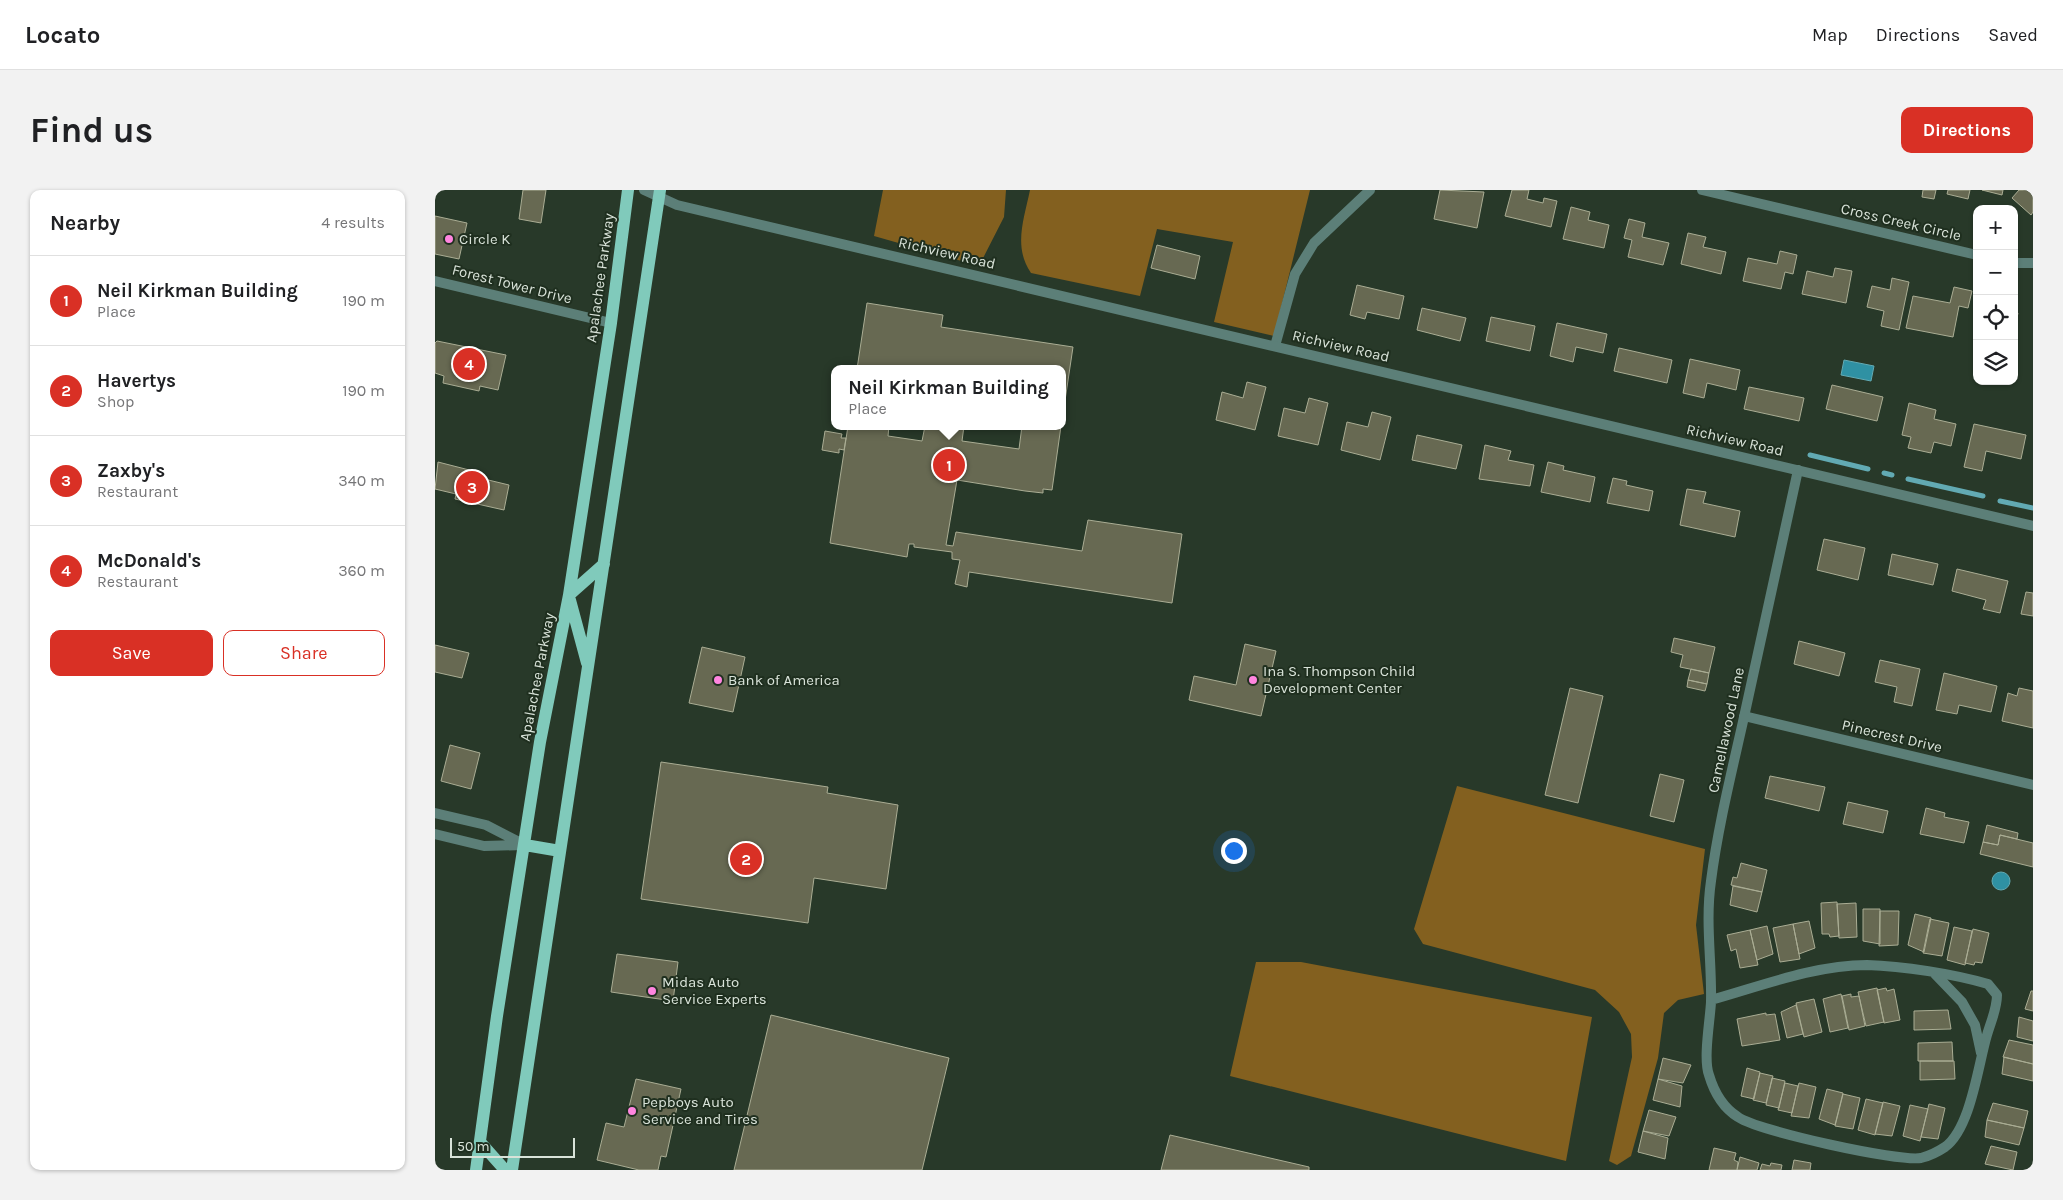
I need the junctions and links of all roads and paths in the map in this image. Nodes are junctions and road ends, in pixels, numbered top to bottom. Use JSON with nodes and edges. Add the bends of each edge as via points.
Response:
{"nodes":[{"id":1,"x":628,"y":190,"type":"edge"},
{"id":2,"x":644,"y":190,"type":"edge"},
{"id":3,"x":1370,"y":190,"type":"edge"},
{"id":4,"x":1702,"y":190,"type":"edge"},
{"id":5,"x":660,"y":194,"type":"edge"},
{"id":6,"x":1973,"y":254,"type":"edge"},
{"id":7,"x":2018,"y":263,"type":"edge"},
{"id":8,"x":2033,"y":263,"type":"edge"},
{"id":9,"x":435,"y":281,"type":"edge"},
{"id":10,"x":611,"y":323,"type":"junction"},
{"id":11,"x":1275,"y":346,"type":"junction"},
{"id":12,"x":1798,"y":470,"type":"junction"},
{"id":13,"x":2033,"y":526,"type":"edge"},
{"id":14,"x":605,"y":564,"type":"junction"},
{"id":15,"x":569,"y":595,"type":"junction"},
{"id":16,"x":588,"y":668,"type":"junction"},
{"id":17,"x":1744,"y":716,"type":"junction"},
{"id":18,"x":2033,"y":785,"type":"edge"},
{"id":19,"x":435,"y":813,"type":"edge"},
{"id":20,"x":435,"y":834,"type":"edge"},
{"id":21,"x":525,"y":845,"type":"junction"},
{"id":22,"x":560,"y":851,"type":"junction"},
{"id":23,"x":1935,"y":974,"type":"junction"},
{"id":24,"x":1711,"y":1000,"type":"junction"},
{"id":25,"x":1981,"y":1055,"type":"junction"},
{"id":26,"x":480,"y":1142,"type":"junction"},
{"id":27,"x":476,"y":1170,"type":"edge"},
{"id":28,"x":505,"y":1170,"type":"edge"},
{"id":29,"x":512,"y":1170,"type":"edge"}],
"edges":[{"from":1,"to":10,"type":"main road","name":"Apalachee Parkway"},
{"from":2,"to":5,"type":"street","name":"Richview Road"},
{"from":3,"to":11,"type":"street","via":[[1315,243],[1295,274]]},
{"from":4,"to":6,"type":"street","name":"Cross Creek Circle"},
{"from":5,"to":11,"type":"street","name":"Richview Road","via":[[677,205]]},
{"from":5,"to":14,"type":"main road"},
{"from":7,"to":8,"type":"street"},
{"from":9,"to":10,"type":"street","name":"Forest Tower Drive"},
{"from":10,"to":15,"type":"main road","name":"Apalachee Parkway"},
{"from":11,"to":12,"type":"street","name":"Richview Road"},
{"from":12,"to":13,"type":"street","name":"Richview Road"},
{"from":12,"to":17,"type":"street","name":"Camellawood Lane"},
{"from":14,"to":15,"type":"main road"},
{"from":14,"to":16,"type":"main road"},
{"from":15,"to":16,"type":"main road"},
{"from":15,"to":21,"type":"main road","name":"Apalachee Parkway"},
{"from":16,"to":22,"type":"main road"},
{"from":17,"to":18,"type":"street","name":"Pinecrest Drive"},
{"from":17,"to":24,"type":"street","name":"Camellawood Lane","via":[[1710,883],[1707,924]]},
{"from":19,"to":21,"type":"street","via":[[486,824]]},
{"from":20,"to":21,"type":"street","via":[[484,846]]},
{"from":21,"to":22,"type":"main road"},
{"from":21,"to":26,"type":"main road","name":"Apalachee Parkway"},
{"from":22,"to":29,"type":"main road"},
{"from":23,"to":24,"type":"street","via":[[1867,965],[1835,968]]},
{"from":23,"to":25,"type":"street","via":[[1962,1002],[1975,1025]]},
{"from":23,"to":25,"type":"street","via":[[1977,981],[1995,990],[1997,1006]]},
{"from":24,"to":25,"type":"street","name":"Camellawood Lane","via":[[1707,1071],[1715,1093],[1729,1111],[1741,1120],[1764,1128],[1881,1154],[1922,1158],[1945,1147],[1956,1136],[1965,1115]]},
{"from":26,"to":27,"type":"main road","name":"Apalachee Parkway"},
{"from":26,"to":28,"type":"main road"}]}
